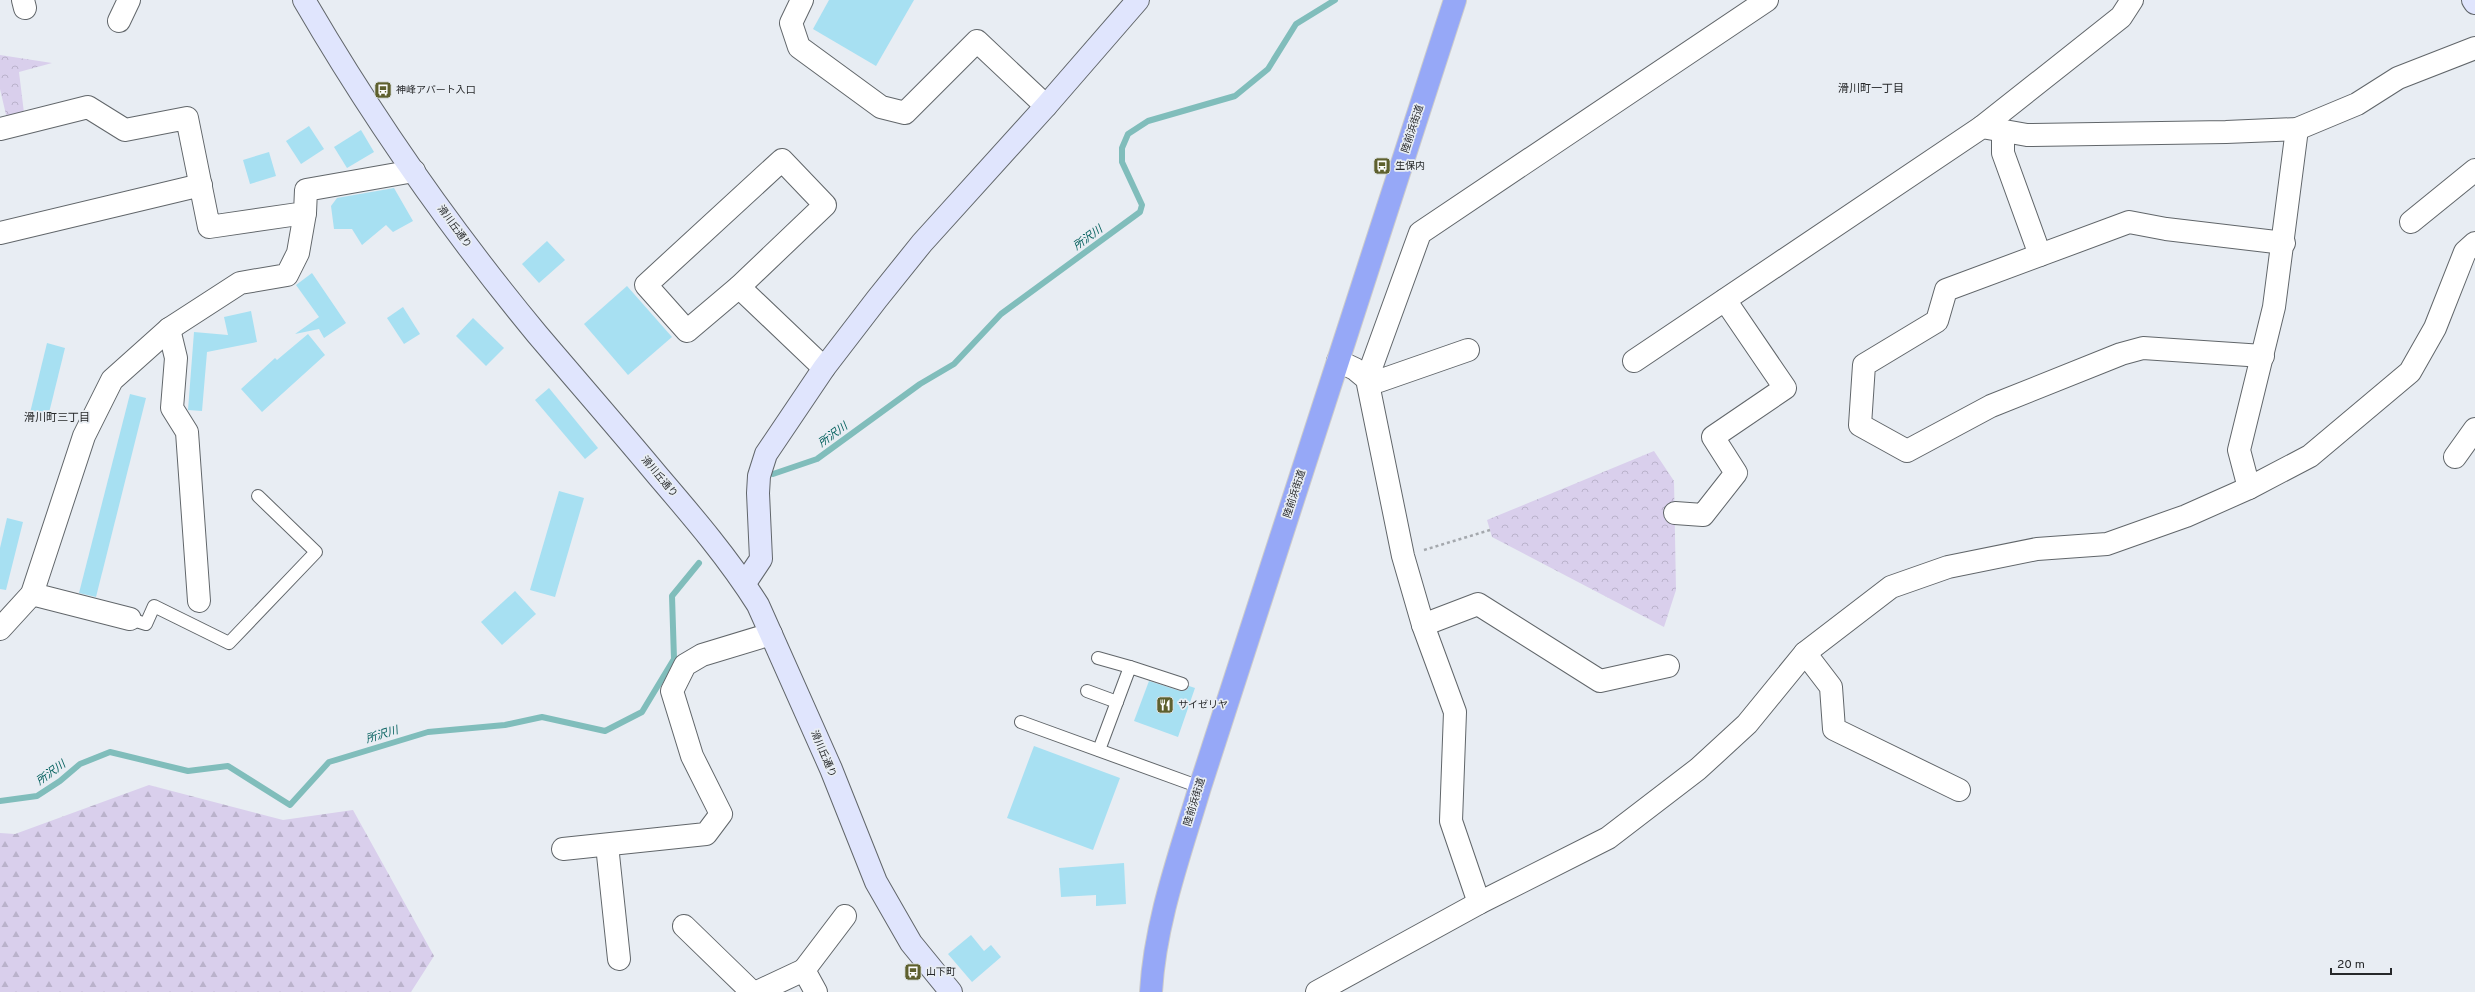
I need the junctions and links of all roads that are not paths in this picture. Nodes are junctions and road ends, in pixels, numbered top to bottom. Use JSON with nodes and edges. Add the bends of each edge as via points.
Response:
{"nodes":[{"id":1,"x":129,"y":0,"type":"edge"},
{"id":2,"x":304,"y":0,"type":"edge"},
{"id":3,"x":802,"y":0,"type":"edge"},
{"id":4,"x":1138,"y":0,"type":"edge"},
{"id":5,"x":1455,"y":0,"type":"edge"},
{"id":6,"x":1767,"y":0,"type":"edge"},
{"id":7,"x":2132,"y":0,"type":"edge"},
{"id":8,"x":2473,"y":0,"type":"edge"},
{"id":9,"x":2475,"y":3,"type":"edge"},
{"id":10,"x":119,"y":21,"type":"dead end"},
{"id":11,"x":2475,"y":48,"type":"edge"},
{"id":12,"x":1046,"y":106,"type":"junction"},
{"id":13,"x":0,"y":129,"type":"edge"},
{"id":14,"x":1993,"y":129,"type":"junction"},
{"id":15,"x":2297,"y":129,"type":"junction"},
{"id":16,"x":2475,"y":170,"type":"edge"},
{"id":17,"x":414,"y":172,"type":"junction"},
{"id":18,"x":201,"y":185,"type":"junction"},
{"id":19,"x":305,"y":213,"type":"junction"},
{"id":20,"x":2411,"y":222,"type":"dead end"},
{"id":21,"x":0,"y":233,"type":"edge"},
{"id":22,"x":2284,"y":243,"type":"junction"},
{"id":23,"x":2475,"y":243,"type":"edge"},
{"id":24,"x":2040,"y":255,"type":"junction"},
{"id":25,"x":739,"y":287,"type":"junction"},
{"id":26,"x":1725,"y":300,"type":"junction"},
{"id":27,"x":169,"y":329,"type":"junction"},
{"id":28,"x":1468,"y":350,"type":"dead end"},
{"id":29,"x":2263,"y":356,"type":"junction"},
{"id":30,"x":1338,"y":361,"type":"junction"},
{"id":31,"x":1634,"y":361,"type":"dead end"},
{"id":32,"x":824,"y":368,"type":"junction"},
{"id":33,"x":1367,"y":379,"type":"junction"},
{"id":34,"x":2475,"y":429,"type":"edge"},
{"id":35,"x":2455,"y":457,"type":"dead end"},
{"id":36,"x":2250,"y":488,"type":"junction"},
{"id":37,"x":258,"y":496,"type":"dead end"},
{"id":38,"x":1674,"y":512,"type":"dead end"},
{"id":39,"x":745,"y":583,"type":"junction"},
{"id":40,"x":32,"y":594,"type":"junction"},
{"id":41,"x":199,"y":601,"type":"dead end"},
{"id":42,"x":130,"y":619,"type":"joint"},
{"id":43,"x":1423,"y":625,"type":"junction"},
{"id":44,"x":0,"y":629,"type":"edge"},
{"id":45,"x":771,"y":634,"type":"junction"},
{"id":46,"x":1805,"y":653,"type":"junction"},
{"id":47,"x":1098,"y":658,"type":"dead end"},
{"id":48,"x":1668,"y":666,"type":"dead end"},
{"id":49,"x":1130,"y":668,"type":"junction"},
{"id":50,"x":1182,"y":684,"type":"dead end"},
{"id":51,"x":1087,"y":691,"type":"dead end"},
{"id":52,"x":1117,"y":702,"type":"junction"},
{"id":53,"x":1021,"y":722,"type":"dead end"},
{"id":54,"x":1099,"y":750,"type":"junction"},
{"id":55,"x":1200,"y":787,"type":"junction"},
{"id":56,"x":1959,"y":790,"type":"dead end"},
{"id":57,"x":607,"y":845,"type":"junction"},
{"id":58,"x":563,"y":849,"type":"dead end"},
{"id":59,"x":1480,"y":903,"type":"junction"},
{"id":60,"x":845,"y":916,"type":"dead end"},
{"id":61,"x":684,"y":926,"type":"dead end"},
{"id":62,"x":619,"y":959,"type":"dead end"},
{"id":63,"x":804,"y":970,"type":"junction"},
{"id":64,"x":752,"y":992,"type":"edge"},
{"id":65,"x":757,"y":992,"type":"edge"},
{"id":66,"x":816,"y":992,"type":"edge"},
{"id":67,"x":951,"y":992,"type":"edge"},
{"id":68,"x":1151,"y":992,"type":"edge"},
{"id":69,"x":1317,"y":992,"type":"edge"}],
"edges":[{"from":1,"to":10,"type":"street"},
{"from":2,"to":17,"type":"street","name":"滑川丘通り"},
{"from":3,"to":12,"type":"street","via":[[791,23],[799,47],[881,107],[905,113],[977,41]]},
{"from":4,"to":12,"type":"street"},
{"from":5,"to":30,"type":"highway","name":"陸前浜街道"},
{"from":6,"to":33,"type":"street","via":[[1420,233]]},
{"from":7,"to":14,"type":"street","via":[[2121,17]]},
{"from":8,"to":9,"type":"street"},
{"from":11,"to":15,"type":"street","via":[[2398,78],[2357,104]]},
{"from":12,"to":32,"type":"street","via":[[922,243]]},
{"from":13,"to":18,"type":"street","via":[[88,107],[125,130],[187,118]]},
{"from":14,"to":15,"type":"street","via":[[2027,135]]},
{"from":14,"to":24,"type":"street"},
{"from":14,"to":26,"type":"street"},
{"from":15,"to":22,"type":"street"},
{"from":16,"to":20,"type":"street"},
{"from":17,"to":19,"type":"street","via":[[306,190]]},
{"from":17,"to":39,"type":"street","name":"滑川丘通り","via":[[527,321],[699,524]]},
{"from":18,"to":19,"type":"street","via":[[209,227]]},
{"from":18,"to":21,"type":"street"},
{"from":19,"to":27,"type":"street","via":[[298,253],[287,275],[240,283]]},
{"from":22,"to":24,"type":"street","via":[[2129,222]]},
{"from":22,"to":29,"type":"street"},
{"from":23,"to":36,"type":"street","via":[[2465,252],[2435,328],[2410,372],[2310,456]]},
{"from":24,"to":29,"type":"street","via":[[1946,290],[1937,321],[1864,365],[1860,425],[1907,451],[1991,406],[2121,354],[2143,348]]},
{"from":25,"to":25,"type":"street","via":[[687,331],[646,285],[782,160],[825,205]]},
{"from":25,"to":32,"type":"street"},
{"from":26,"to":31,"type":"street"},
{"from":26,"to":38,"type":"street","via":[[1785,388],[1713,437],[1736,472],[1703,515]]},
{"from":27,"to":40,"type":"street","via":[[112,380],[84,436]]},
{"from":27,"to":41,"type":"street","via":[[176,358],[172,408],[187,432]]},
{"from":28,"to":33,"type":"street","via":[[1379,381]]},
{"from":29,"to":36,"type":"street","via":[[2239,450]]},
{"from":30,"to":33,"type":"street","via":[[1355,369]]},
{"from":30,"to":55,"type":"highway","name":"陸前浜街道"},
{"from":32,"to":39,"type":"street","via":[[766,454],[759,476],[758,493],[761,559]]},
{"from":33,"to":43,"type":"street","via":[[1403,556]]},
{"from":34,"to":35,"type":"street"},
{"from":36,"to":46,"type":"street","via":[[2186,516],[2107,544],[2037,549],[1948,567],[1891,587]]},
{"from":37,"to":42,"type":"lane","via":[[316,552],[229,643],[154,606],[146,624]]},
{"from":39,"to":45,"type":"street","name":"滑川丘通り"},
{"from":40,"to":42,"type":"street"},
{"from":40,"to":44,"type":"street"},
{"from":43,"to":48,"type":"street","via":[[1478,604],[1600,681]]},
{"from":43,"to":59,"type":"street","via":[[1455,712],[1451,821]]},
{"from":45,"to":57,"type":"street","via":[[702,655],[685,666],[672,691],[692,756],[721,814],[706,834]]},
{"from":45,"to":67,"type":"street","name":"滑川丘通り","via":[[831,769],[876,882],[911,943]]},
{"from":46,"to":56,"type":"street","via":[[1831,687],[1834,730]]},
{"from":46,"to":59,"type":"street","via":[[1748,724],[1698,769],[1650,806],[1608,838]]},
{"from":47,"to":49,"type":"lane"},
{"from":49,"to":50,"type":"lane"},
{"from":49,"to":52,"type":"lane"},
{"from":51,"to":52,"type":"lane"},
{"from":52,"to":54,"type":"lane"},
{"from":53,"to":54,"type":"lane"},
{"from":54,"to":55,"type":"lane"},
{"from":55,"to":68,"type":"highway","name":"陸前浜街道","via":[[1169,890],[1158,938]]},
{"from":57,"to":58,"type":"street"},
{"from":57,"to":62,"type":"street"},
{"from":59,"to":69,"type":"street"},
{"from":60,"to":63,"type":"street"},
{"from":61,"to":64,"type":"street"},
{"from":63,"to":65,"type":"street"},
{"from":63,"to":66,"type":"street"}]}
